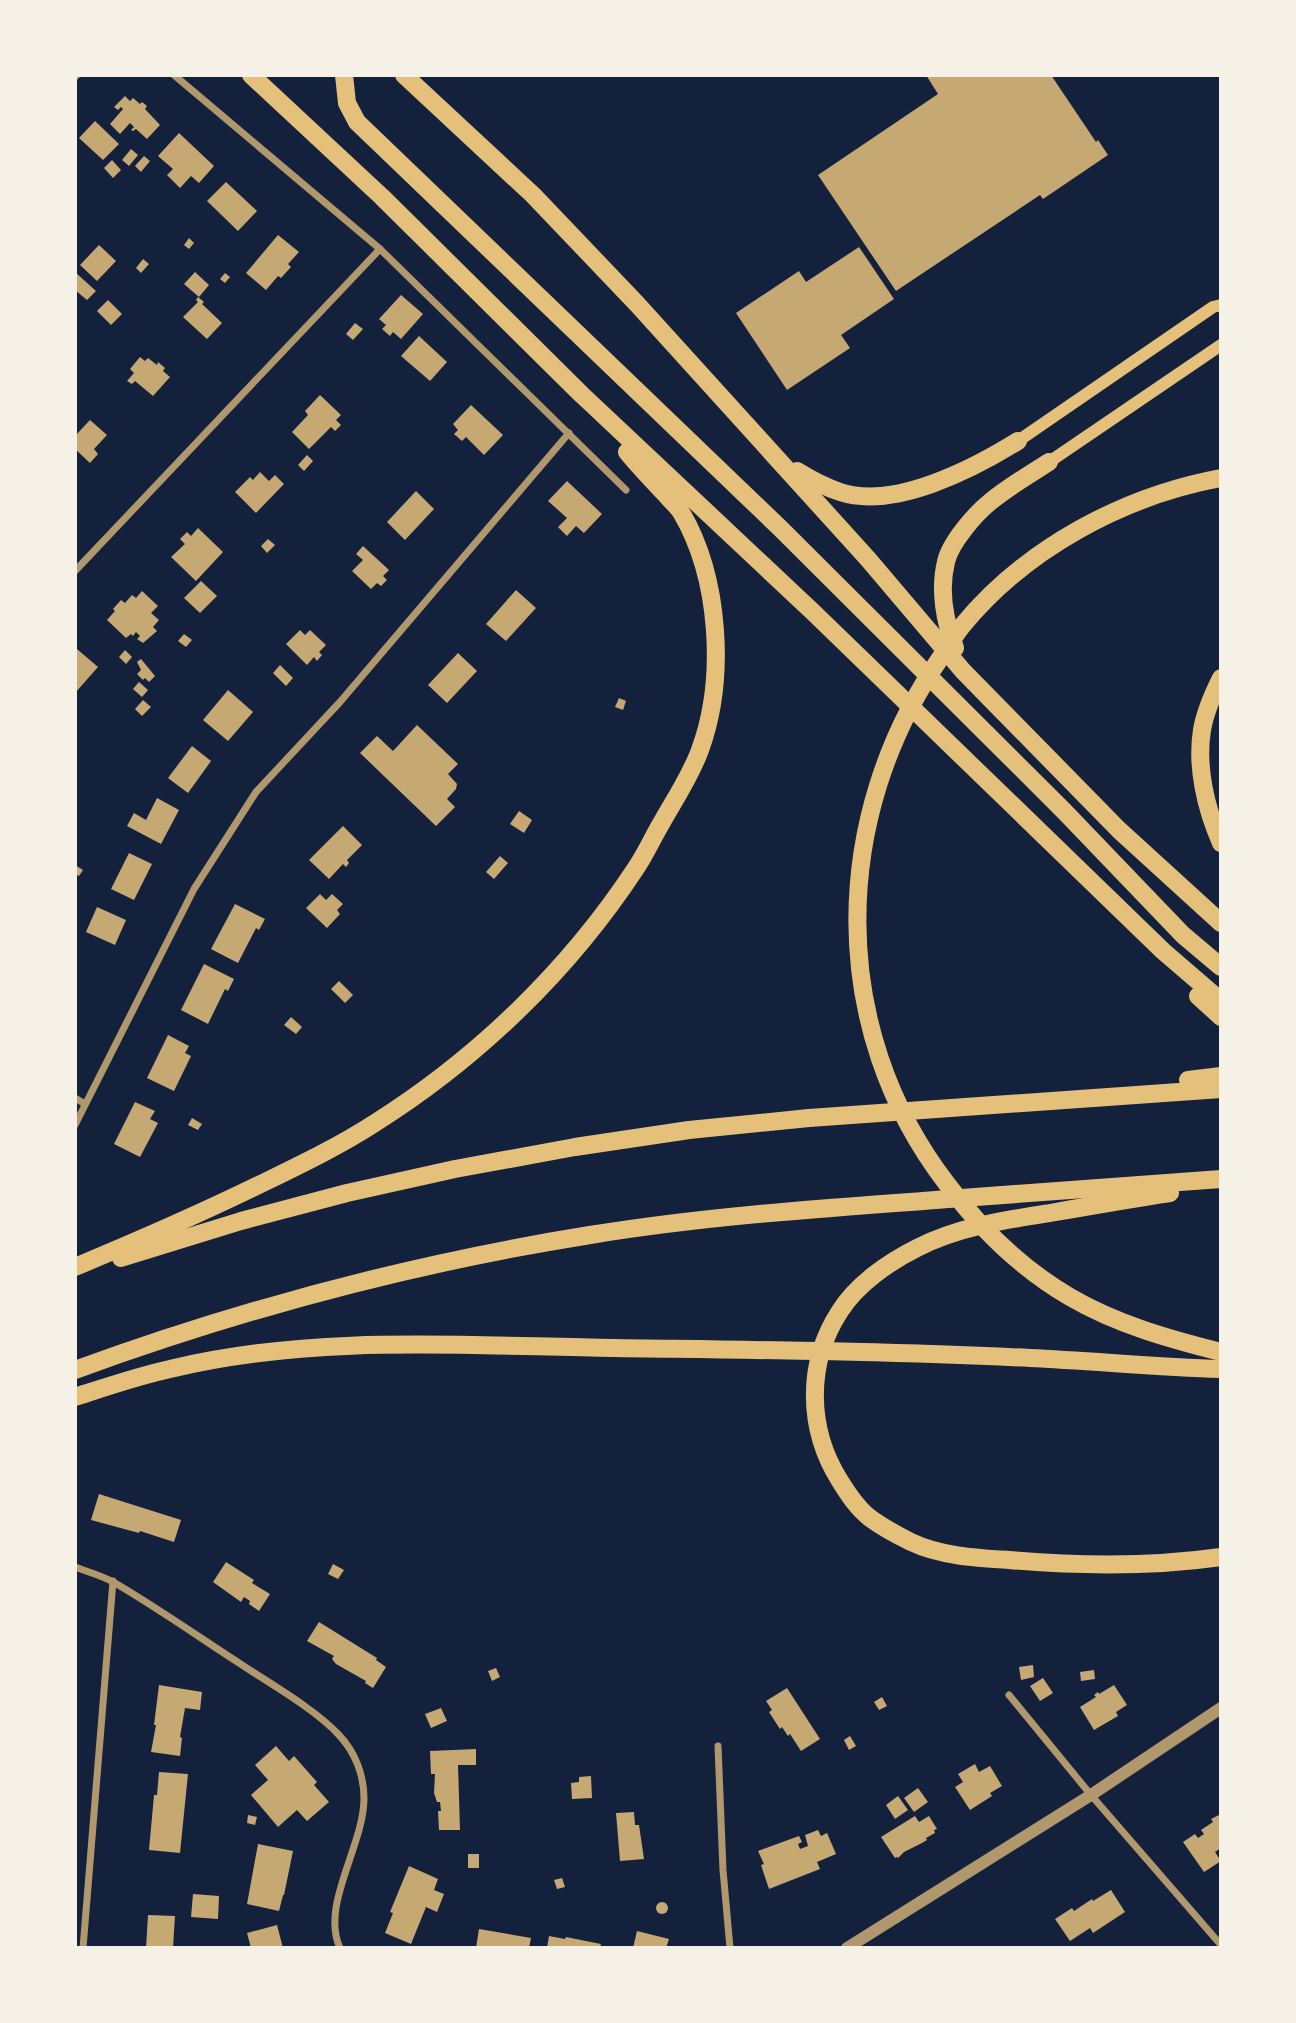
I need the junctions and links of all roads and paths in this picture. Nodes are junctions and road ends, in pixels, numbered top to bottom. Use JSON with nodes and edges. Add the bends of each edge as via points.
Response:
{"nodes":[{"id":1,"x":174,"y":75,"type":"edge"},
{"id":2,"x":251,"y":75,"type":"edge"},
{"id":3,"x":344,"y":75,"type":"edge"},
{"id":4,"x":404,"y":75,"type":"edge"},
{"id":5,"x":380,"y":249,"type":"junction"},
{"id":6,"x":1221,"y":305,"type":"edge"},
{"id":7,"x":1221,"y":345,"type":"edge"},
{"id":8,"x":581,"y":394,"type":"junction"},
{"id":9,"x":569,"y":433,"type":"junction"},
{"id":10,"x":1018,"y":441,"type":"joint"},
{"id":11,"x":779,"y":459,"type":"junction"},
{"id":12,"x":1049,"y":462,"type":"joint"},
{"id":13,"x":1221,"y":478,"type":"edge"},
{"id":14,"x":626,"y":490,"type":"dead end"},
{"id":15,"x":75,"y":571,"type":"edge"},
{"id":16,"x":963,"y":671,"type":"junction"},
{"id":17,"x":1221,"y":678,"type":"edge"},
{"id":18,"x":1221,"y":843,"type":"edge"},
{"id":19,"x":1080,"y":871,"type":"junction"},
{"id":20,"x":1221,"y":923,"type":"edge"},
{"id":21,"x":1221,"y":967,"type":"edge"},
{"id":22,"x":1221,"y":1001,"type":"edge"},
{"id":23,"x":1221,"y":1017,"type":"edge"},
{"id":24,"x":1219,"y":1080,"type":"edge"},
{"id":25,"x":75,"y":1098,"type":"edge"},
{"id":26,"x":85,"y":1104,"type":"junction"},
{"id":27,"x":75,"y":1125,"type":"edge"},
{"id":28,"x":1221,"y":1179,"type":"edge"},
{"id":29,"x":1221,"y":1186,"type":"edge"},
{"id":30,"x":75,"y":1267,"type":"edge"},
{"id":31,"x":75,"y":1274,"type":"edge"},
{"id":32,"x":1221,"y":1352,"type":"edge"},
{"id":33,"x":75,"y":1370,"type":"edge"},
{"id":34,"x":1221,"y":1370,"type":"edge"},
{"id":35,"x":75,"y":1397,"type":"edge"},
{"id":36,"x":1221,"y":1557,"type":"edge"},
{"id":37,"x":75,"y":1567,"type":"edge"},
{"id":38,"x":113,"y":1581,"type":"junction"},
{"id":39,"x":1009,"y":1695,"type":"dead end"},
{"id":40,"x":1221,"y":1708,"type":"edge"},
{"id":41,"x":718,"y":1746,"type":"dead end"},
{"id":42,"x":1091,"y":1796,"type":"junction"},
{"id":43,"x":1221,"y":1945,"type":"edge"},
{"id":44,"x":83,"y":1948,"type":"edge"},
{"id":45,"x":340,"y":1948,"type":"edge"},
{"id":46,"x":730,"y":1948,"type":"edge"},
{"id":47,"x":847,"y":1948,"type":"edge"}],
"edges":[{"from":1,"to":5,"type":"street"},
{"from":2,"to":8,"type":"highway"},
{"from":3,"to":21,"type":"highway","via":[[347,103],[357,122],[780,528],[1183,935]]},
{"from":4,"to":11,"type":"highway","via":[[533,195]]},
{"from":5,"to":9,"type":"street"},
{"from":5,"to":15,"type":"street"},
{"from":6,"to":10,"type":"main road"},
{"from":7,"to":12,"type":"main road"},
{"from":8,"to":19,"type":"highway"},
{"from":8,"to":30,"type":"highway","via":[[681,511],[703,566],[713,610],[715,696],[700,751],[643,857],[540,989],[488,1039],[421,1091],[318,1156]]},
{"from":9,"to":14,"type":"street"},
{"from":9,"to":26,"type":"street","via":[[340,702],[256,792],[194,889]]},
{"from":10,"to":11,"type":"highway","via":[[982,463],[922,488],[873,496],[842,493]]},
{"from":11,"to":16,"type":"highway"},
{"from":12,"to":16,"type":"highway","via":[[989,502],[962,531],[946,561],[943,594],[948,629]]},
{"from":13,"to":32,"type":"highway","via":[[1162,493],[1071,535],[1031,561],[962,626],[901,723],[881,771],[864,833],[858,892],[864,996],[875,1041],[890,1085],[933,1167],[991,1236],[1070,1297],[1171,1340]]},
{"from":16,"to":20,"type":"highway","via":[[1119,830]]},
{"from":17,"to":18,"type":"highway","via":[[1202,730],[1201,760],[1204,790]]},
{"from":19,"to":22,"type":"highway"},
{"from":19,"to":23,"type":"highway","via":[[1158,957]]},
{"from":24,"to":31,"type":"highway","via":[[689,1130],[575,1147],[347,1193]]},
{"from":25,"to":26,"type":"street"},
{"from":26,"to":27,"type":"street"},
{"from":28,"to":33,"type":"highway","via":[[819,1208],[591,1235],[472,1256],[267,1307]]},
{"from":29,"to":36,"type":"highway","via":[[1012,1219],[918,1247],[865,1283],[841,1308],[826,1335],[814,1399],[824,1450],[850,1496],[868,1517],[912,1543],[990,1559],[1061,1564]]},
{"from":34,"to":35,"type":"highway","via":[[869,1352],[381,1344],[206,1362]]},
{"from":37,"to":38,"type":"street"},
{"from":38,"to":44,"type":"street"},
{"from":38,"to":45,"type":"street","via":[[322,1720],[353,1753],[364,1800],[356,1844],[335,1906]]},
{"from":39,"to":42,"type":"street"},
{"from":40,"to":42,"type":"street"},
{"from":41,"to":46,"type":"street"},
{"from":42,"to":43,"type":"street"},
{"from":42,"to":47,"type":"street"}]}
